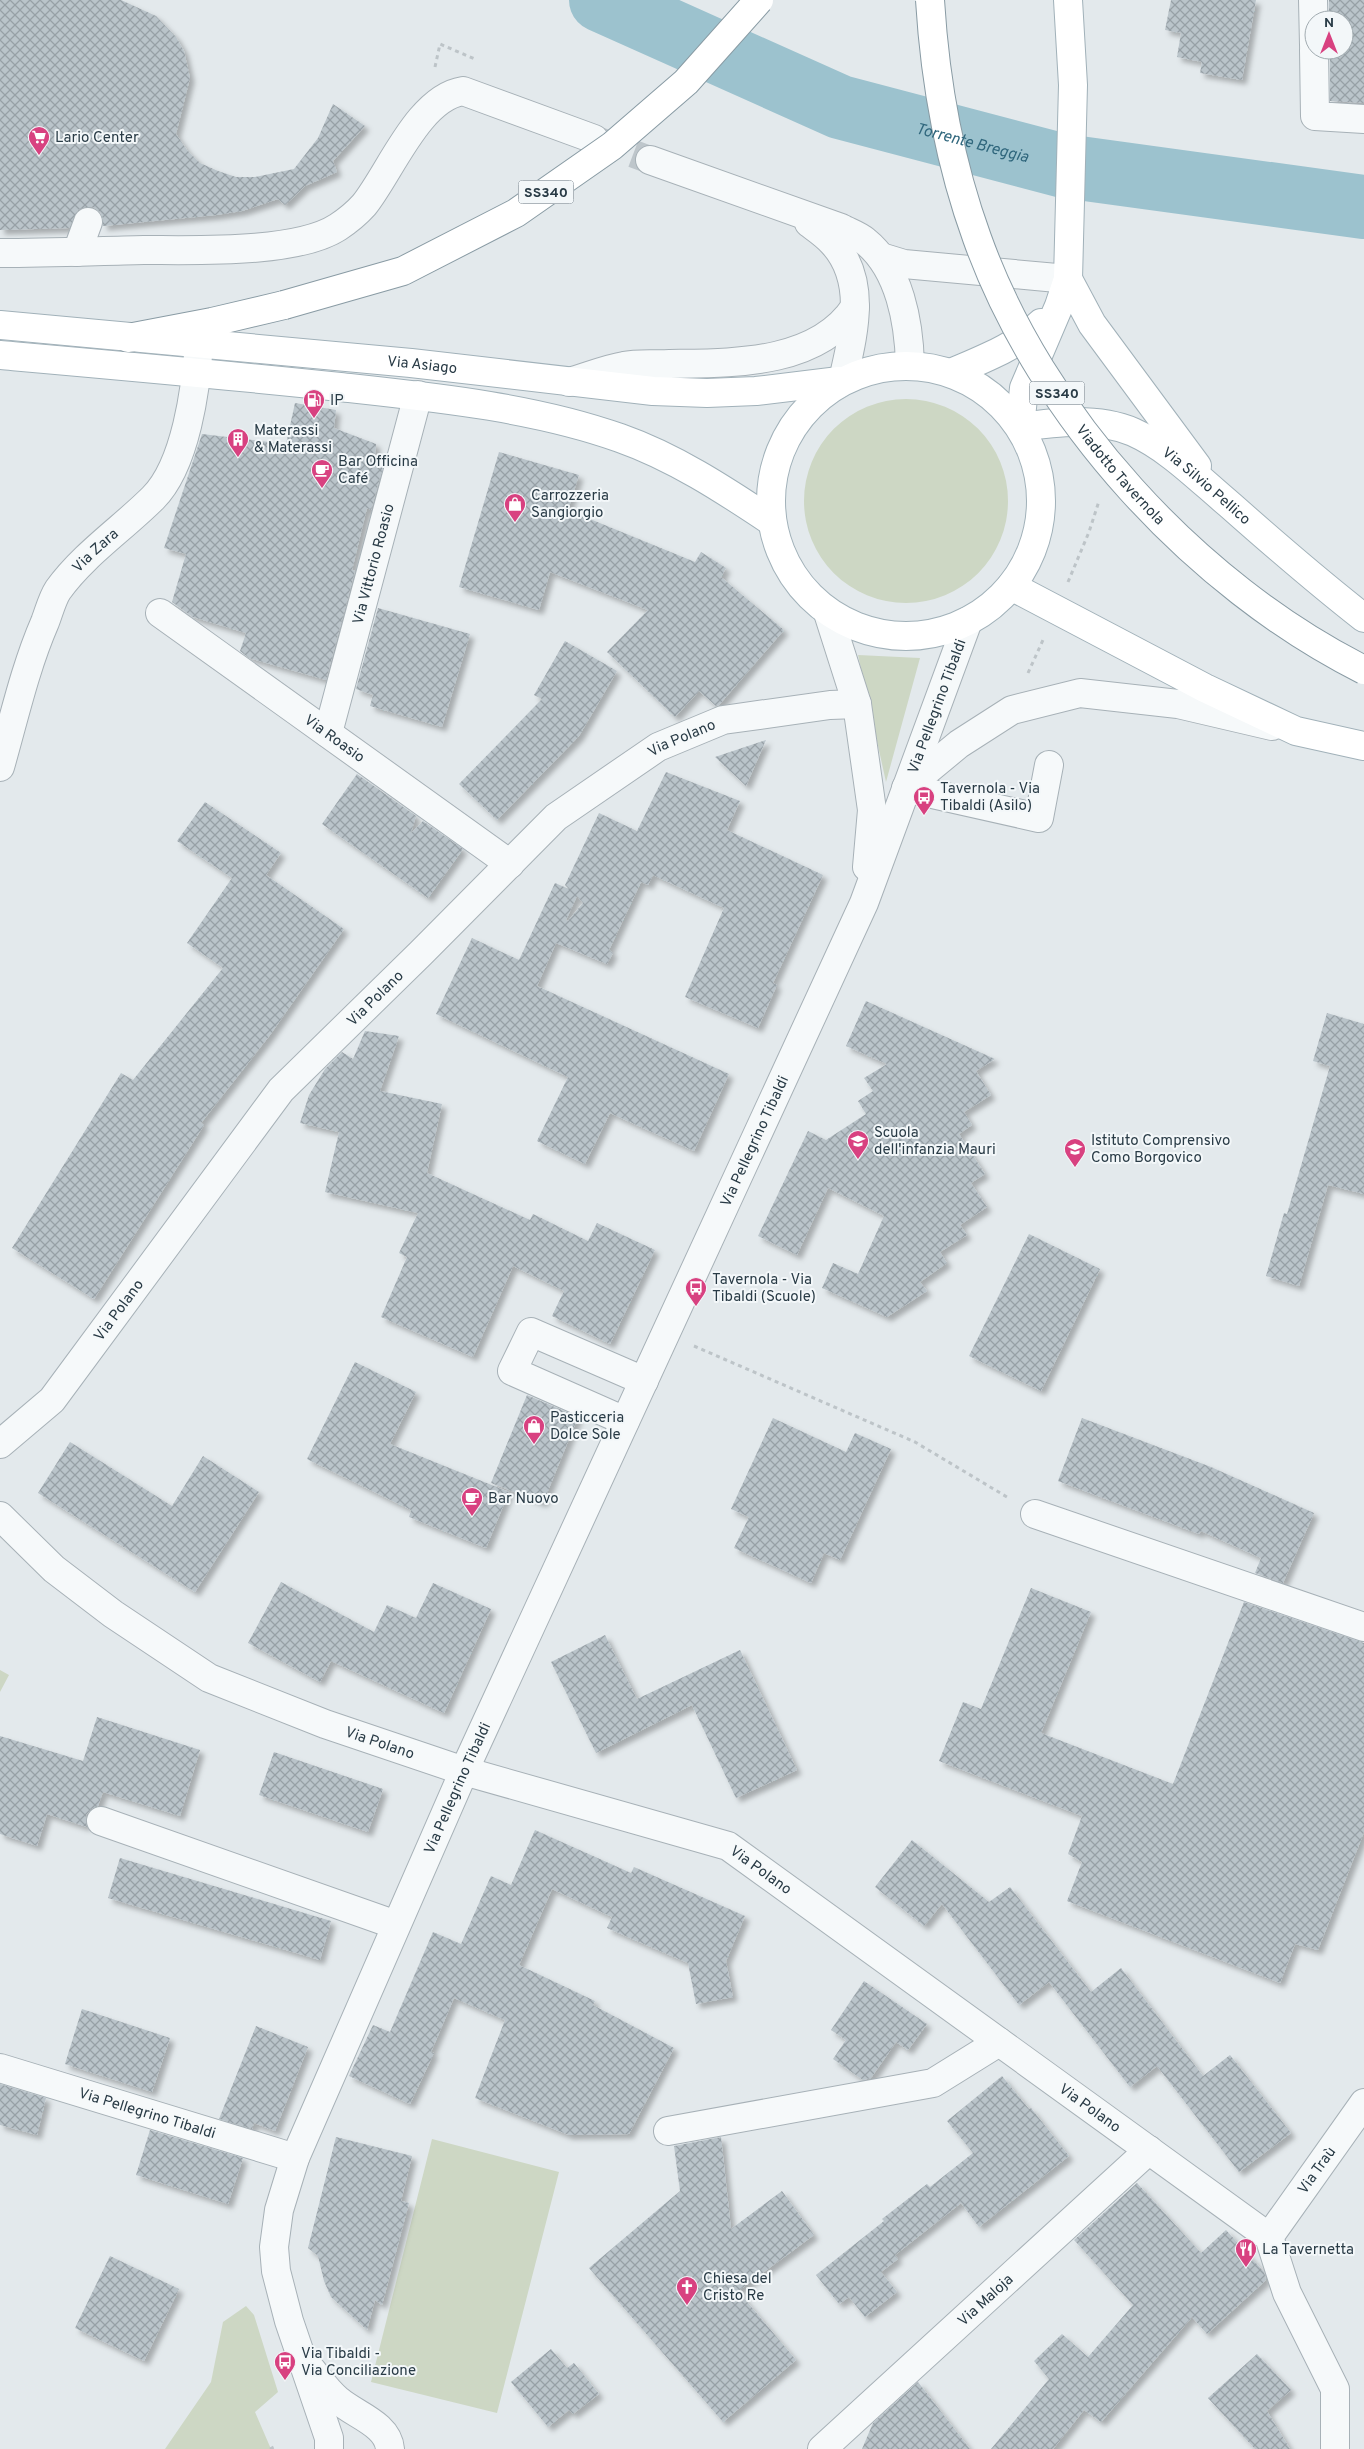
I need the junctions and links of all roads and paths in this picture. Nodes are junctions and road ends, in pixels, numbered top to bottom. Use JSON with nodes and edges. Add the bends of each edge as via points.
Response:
{"nodes":[{"id":1,"x":759,"y":0,"type":"edge"},
{"id":2,"x":930,"y":0,"type":"edge"},
{"id":3,"x":1068,"y":0,"type":"edge"},
{"id":4,"x":1077,"y":0,"type":"edge"},
{"id":5,"x":1071,"y":40,"type":"junction"},
{"id":6,"x":1314,"y":60,"type":"edge"},
{"id":7,"x":1364,"y":119,"type":"edge"},
{"id":8,"x":594,"y":139,"type":"tunnel mouth"},
{"id":9,"x":650,"y":160,"type":"tunnel mouth"},
{"id":10,"x":798,"y":214,"type":"junction"},
{"id":11,"x":88,"y":222,"type":"dead end"},
{"id":12,"x":77,"y":252,"type":"junction"},
{"id":13,"x":0,"y":253,"type":"edge"},
{"id":14,"x":881,"y":257,"type":"junction"},
{"id":15,"x":1068,"y":266,"type":"junction"},
{"id":16,"x":1059,"y":306,"type":"junction"},
{"id":17,"x":854,"y":307,"type":"junction"},
{"id":18,"x":0,"y":325,"type":"edge"},
{"id":19,"x":128,"y":338,"type":"junction"},
{"id":20,"x":199,"y":344,"type":"junction"},
{"id":21,"x":0,"y":355,"type":"edge"},
{"id":22,"x":910,"y":365,"type":"junction"},
{"id":23,"x":197,"y":372,"type":"junction"},
{"id":24,"x":951,"y":373,"type":"junction"},
{"id":25,"x":843,"y":380,"type":"junction"},
{"id":26,"x":569,"y":382,"type":"junction"},
{"id":27,"x":418,"y":395,"type":"junction"},
{"id":28,"x":1020,"y":427,"type":"junction"},
{"id":29,"x":1219,"y":496,"type":"junction"},
{"id":30,"x":1100,"y":498,"type":"dead end"},
{"id":31,"x":771,"y":521,"type":"junction"},
{"id":32,"x":1011,"y":586,"type":"junction"},
{"id":33,"x":1056,"y":610,"type":"junction"},
{"id":34,"x":160,"y":613,"type":"dead end"},
{"id":35,"x":828,"y":613,"type":"junction"},
{"id":36,"x":1364,"y":618,"type":"edge"},
{"id":37,"x":968,"y":622,"type":"junction"},
{"id":38,"x":1364,"y":670,"type":"edge"},
{"id":39,"x":857,"y":704,"type":"junction"},
{"id":40,"x":1012,"y":710,"type":"junction"},
{"id":41,"x":1296,"y":732,"type":"junction"},
{"id":42,"x":328,"y":733,"type":"junction"},
{"id":43,"x":1364,"y":746,"type":"edge"},
{"id":44,"x":1049,"y":765,"type":"dead end"},
{"id":45,"x":0,"y":767,"type":"edge"},
{"id":46,"x":906,"y":788,"type":"junction"},
{"id":47,"x":510,"y":864,"type":"junction"},
{"id":48,"x":864,"y":903,"type":"junction"},
{"id":49,"x":666,"y":1334,"type":"junction"},
{"id":50,"x":644,"y":1381,"type":"junction"},
{"id":51,"x":626,"y":1421,"type":"junction"},
{"id":52,"x":0,"y":1444,"type":"edge"},
{"id":53,"x":1035,"y":1514,"type":"joint"},
{"id":54,"x":0,"y":1516,"type":"edge"},
{"id":55,"x":1364,"y":1627,"type":"edge"},
{"id":56,"x":464,"y":1771,"type":"junction"},
{"id":57,"x":101,"y":1821,"type":"dead end"},
{"id":58,"x":396,"y":1925,"type":"junction"},
{"id":59,"x":999,"y":2042,"type":"junction"},
{"id":60,"x":0,"y":2068,"type":"edge"},
{"id":61,"x":1364,"y":2102,"type":"edge"},
{"id":62,"x":668,"y":2131,"type":"dead end"},
{"id":63,"x":1150,"y":2150,"type":"junction"},
{"id":64,"x":294,"y":2158,"type":"junction"},
{"id":65,"x":1269,"y":2237,"type":"junction"},
{"id":66,"x":300,"y":2355,"type":"junction"},
{"id":67,"x":395,"y":2445,"type":"edge"},
{"id":68,"x":329,"y":2449,"type":"edge"},
{"id":69,"x":822,"y":2449,"type":"edge"},
{"id":70,"x":1335,"y":2449,"type":"edge"}],
"edges":[{"from":1,"to":19,"type":"main road","number":"SS340","bridge":true,"via":[[679,88],[612,146],[516,213],[402,271],[284,305]]},
{"from":2,"to":38,"type":"main road","name":"Viadotto Tavernola","number":"SS340","bridge":true,"via":[[938,93],[960,185],[997,287],[1043,372],[1123,479],[1186,546],[1253,602]]},
{"from":3,"to":5,"type":"main road"},
{"from":4,"to":5,"type":"main road"},
{"from":5,"to":15,"type":"main road","via":[[1073,85]]},
{"from":6,"to":7,"type":"street","via":[[1315,116]]},
{"from":8,"to":12,"type":"street","via":[[463,91],[450,95],[432,108],[364,205],[336,229],[292,242],[238,249]]},
{"from":9,"to":10,"type":"street"},
{"from":10,"to":14,"type":"street","via":[[841,228],[864,240]]},
{"from":10,"to":17,"type":"street","via":[[833,243],[848,264],[855,288]]},
{"from":11,"to":12,"type":"street"},
{"from":12,"to":13,"type":"street"},
{"from":14,"to":15,"type":"street","via":[[904,264]]},
{"from":14,"to":22,"type":"street","via":[[902,305]]},
{"from":15,"to":16,"type":"main road"},
{"from":15,"to":29,"type":"main road","via":[[1092,324]]},
{"from":16,"to":24,"type":"main road","via":[[1029,335],[994,355]]},
{"from":16,"to":28,"type":"main road","via":[[1024,388]]},
{"from":17,"to":25,"type":"street","via":[[851,345]]},
{"from":17,"to":26,"type":"street","via":[[836,330],[818,342],[791,352],[743,360],[625,366]]},
{"from":18,"to":19,"type":"main road","name":"Via Asiago"},
{"from":19,"to":20,"type":"main road","name":"Via Asiago"},
{"from":20,"to":23,"type":"street","name":"Via Zara"},
{"from":20,"to":26,"type":"main road","name":"Via Asiago","via":[[411,363]]},
{"from":21,"to":23,"type":"main road","name":"Via Asiago"},
{"from":22,"to":24,"type":"main road"},
{"from":22,"to":25,"type":"main road","via":[[886,366]]},
{"from":23,"to":27,"type":"main road","name":"Via Asiago"},
{"from":23,"to":45,"type":"street","name":"Via Zara","via":[[180,452],[167,480],[155,496],[57,591],[33,650]]},
{"from":24,"to":28,"type":"main road","via":[[994,397]]},
{"from":25,"to":26,"type":"main road","name":"Via Asiago","via":[[756,391],[707,393],[653,392]]},
{"from":25,"to":31,"type":"main road","via":[[812,401],[789,431],[774,467]]},
{"from":27,"to":31,"type":"main road","name":"Via Asiago","via":[[542,417],[618,437],[693,472]]},
{"from":27,"to":42,"type":"street","name":"Via Vittorio Roasio"},
{"from":28,"to":29,"type":"main road","name":"Via Silvio Pellico","via":[[1086,423],[1133,432],[1185,467]]},
{"from":28,"to":32,"type":"main road","via":[[1034,455],[1042,494],[1038,532],[1028,561]]},
{"from":29,"to":36,"type":"main road","name":"Via Silvio Pellico"},
{"from":30,"to":33,"type":"path"},
{"from":31,"to":35,"type":"main road","via":[[781,556],[801,589]]},
{"from":32,"to":33,"type":"main road"},
{"from":32,"to":37,"type":"main road","via":[[992,606]]},
{"from":33,"to":40,"type":"path"},
{"from":33,"to":41,"type":"main road"},
{"from":34,"to":42,"type":"street","name":"Via Roasio"},
{"from":35,"to":37,"type":"main road","via":[[857,628],[896,637],[936,634]]},
{"from":35,"to":39,"type":"street","name":"Via Pellegrino Tibaldi"},
{"from":37,"to":46,"type":"street","name":"Via Pellegrino Tibaldi"},
{"from":39,"to":47,"type":"street","name":"Via Polano","via":[[723,720],[658,747],[556,817]]},
{"from":39,"to":48,"type":"street","name":"Via Pellegrino Tibaldi","via":[[872,810]]},
{"from":40,"to":41,"type":"street","via":[[1080,693],[1178,704]]},
{"from":40,"to":46,"type":"street","via":[[959,744]]},
{"from":41,"to":43,"type":"main road"},
{"from":42,"to":47,"type":"street","name":"Via Roasio"},
{"from":44,"to":46,"type":"street","via":[[1039,818]]},
{"from":46,"to":48,"type":"street","name":"Via Pellegrino Tibaldi"},
{"from":47,"to":52,"type":"street","name":"Via Polano","via":[[281,1090],[52,1400]]},
{"from":48,"to":49,"type":"street","name":"Via Pellegrino Tibaldi"},
{"from":49,"to":50,"type":"street","name":"Via Pellegrino Tibaldi"},
{"from":49,"to":53,"type":"path","via":[[915,1442]]},
{"from":50,"to":51,"type":"street","name":"Via Pellegrino Tibaldi"},
{"from":50,"to":51,"type":"street","via":[[531,1332],[512,1371]]},
{"from":51,"to":56,"type":"street","name":"Via Pellegrino Tibaldi"},
{"from":53,"to":55,"type":"street"},
{"from":54,"to":56,"type":"street","name":"Via Polano","via":[[54,1569],[113,1614],[209,1678],[325,1724]]},
{"from":56,"to":58,"type":"street","name":"Via Pellegrino Tibaldi"},
{"from":56,"to":59,"type":"street","name":"Via Polano","via":[[728,1846]]},
{"from":57,"to":58,"type":"street"},
{"from":58,"to":64,"type":"street","name":"Via Pellegrino Tibaldi"},
{"from":59,"to":62,"type":"street","via":[[934,2083]]},
{"from":59,"to":63,"type":"street","name":"Via Polano"},
{"from":60,"to":64,"type":"street","name":"Via Pellegrino Tibaldi"},
{"from":61,"to":65,"type":"street","name":"Via Traù"},
{"from":63,"to":65,"type":"street","name":"Via Polano"},
{"from":63,"to":69,"type":"street","name":"Via Maloja"},
{"from":64,"to":66,"type":"street","name":"Via Pellegrino Tibaldi","via":[[279,2210],[274,2247],[276,2271]]},
{"from":65,"to":70,"type":"street","via":[[1287,2293],[1335,2389]]},
{"from":66,"to":67,"type":"street","name":"Via Pellegrino Tibaldi","via":[[336,2399],[381,2429]]},
{"from":66,"to":68,"type":"street","name":"Via Pellegrino Tibaldi","via":[[329,2438]]}]}
